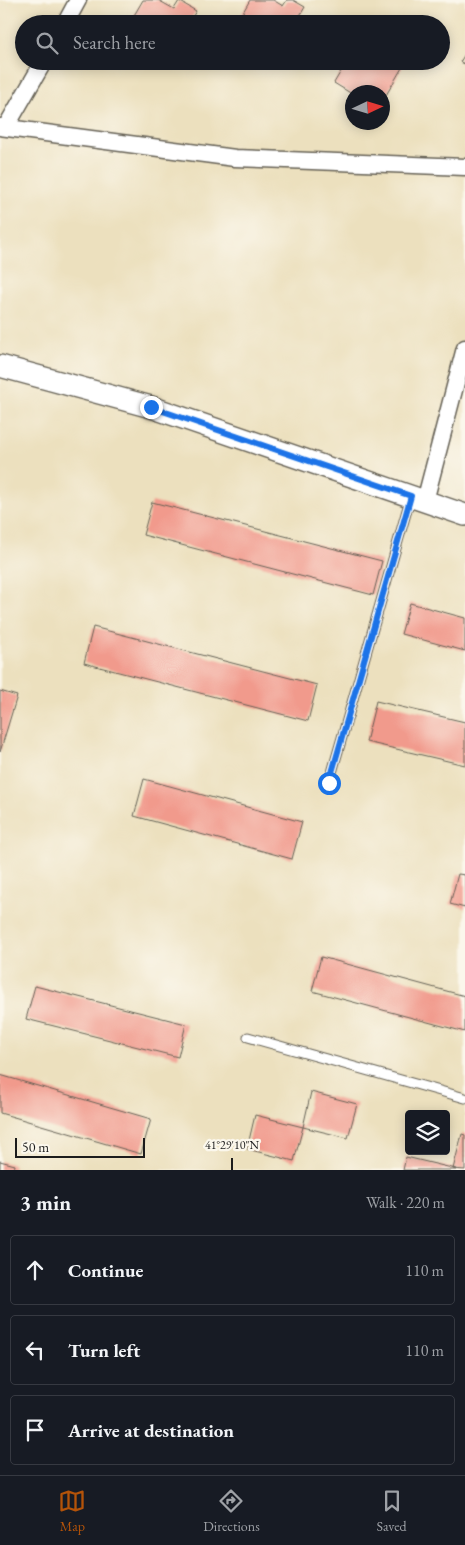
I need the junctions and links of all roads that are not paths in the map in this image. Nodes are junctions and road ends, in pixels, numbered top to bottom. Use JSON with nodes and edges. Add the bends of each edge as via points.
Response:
{"nodes":[{"id":1,"x":78,"y":0,"type":"edge"},
{"id":2,"x":70,"y":15,"type":"edge"},
{"id":3,"x":38,"y":70,"type":"edge"},
{"id":4,"x":3,"y":127,"type":"edge"},
{"id":5,"x":465,"y":167,"type":"edge"},
{"id":6,"x":465,"y":348,"type":"edge"},
{"id":7,"x":0,"y":366,"type":"edge"},
{"id":8,"x":418,"y":498,"type":"junction"},
{"id":9,"x":465,"y":515,"type":"edge"},
{"id":10,"x":329,"y":783,"type":"dead end"},
{"id":11,"x":248,"y":1037,"type":"dead end"},
{"id":12,"x":465,"y":1098,"type":"edge"}],
"edges":[{"from":1,"to":2,"type":"street"},
{"from":3,"to":4,"type":"street"},
{"from":4,"to":5,"type":"street","via":[[235,158]]},
{"from":6,"to":8,"type":"street"},
{"from":7,"to":8,"type":"street","via":[[151,407]]},
{"from":8,"to":9,"type":"street"},
{"from":8,"to":10,"type":"lane"},
{"from":11,"to":12,"type":"lane"}]}
